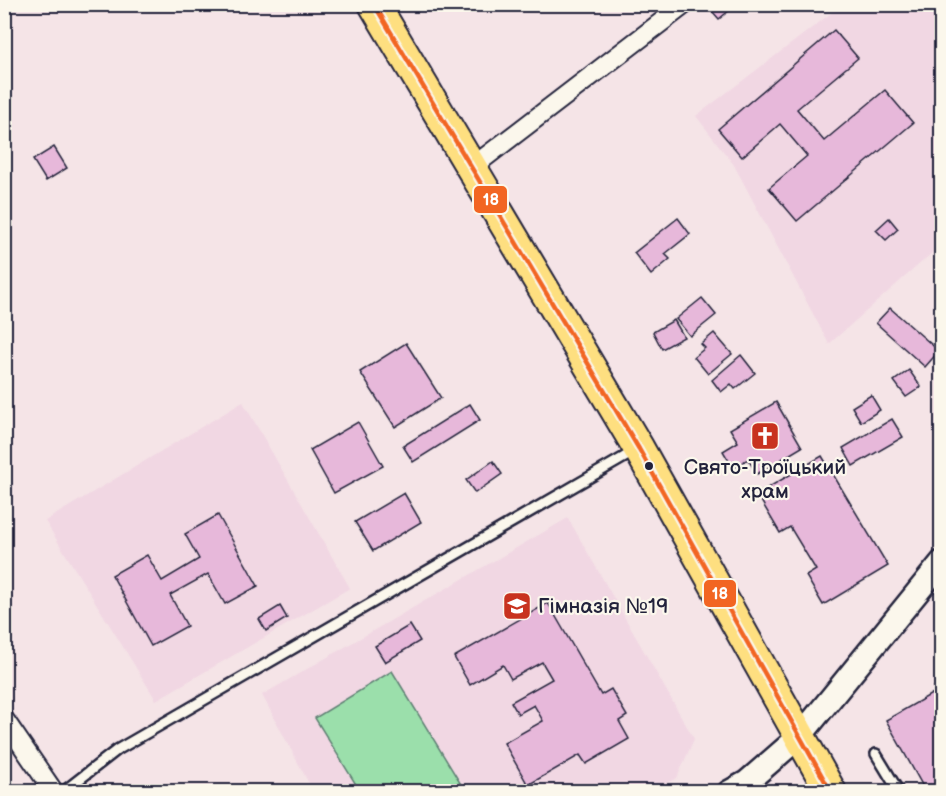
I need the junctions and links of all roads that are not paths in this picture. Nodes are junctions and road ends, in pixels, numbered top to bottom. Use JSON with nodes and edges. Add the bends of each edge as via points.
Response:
{"nodes":[{"id":1,"x":374,"y":4,"type":"edge"},
{"id":2,"x":685,"y":4,"type":"edge"},
{"id":3,"x":471,"y":168,"type":"junction"},
{"id":4,"x":639,"y":449,"type":"junction"},
{"id":5,"x":942,"y":562,"type":"edge"},
{"id":6,"x":4,"y":718,"type":"edge"},
{"id":7,"x":801,"y":735,"type":"junction"},
{"id":8,"x":876,"y":754,"type":"dead end"},
{"id":9,"x":54,"y":792,"type":"edge"},
{"id":10,"x":63,"y":792,"type":"edge"},
{"id":11,"x":729,"y":792,"type":"edge"},
{"id":12,"x":831,"y":792,"type":"edge"},
{"id":13,"x":899,"y":792,"type":"edge"}],
"edges":[{"from":1,"to":3,"type":"highway"},
{"from":2,"to":3,"type":"street"},
{"from":3,"to":4,"type":"highway"},
{"from":4,"to":7,"type":"highway"},
{"from":4,"to":10,"type":"lane","via":[[117,750]]},
{"from":5,"to":7,"type":"street"},
{"from":6,"to":9,"type":"street"},
{"from":7,"to":11,"type":"street","via":[[747,782]]},
{"from":7,"to":12,"type":"highway"},
{"from":8,"to":13,"type":"lane"}]}
